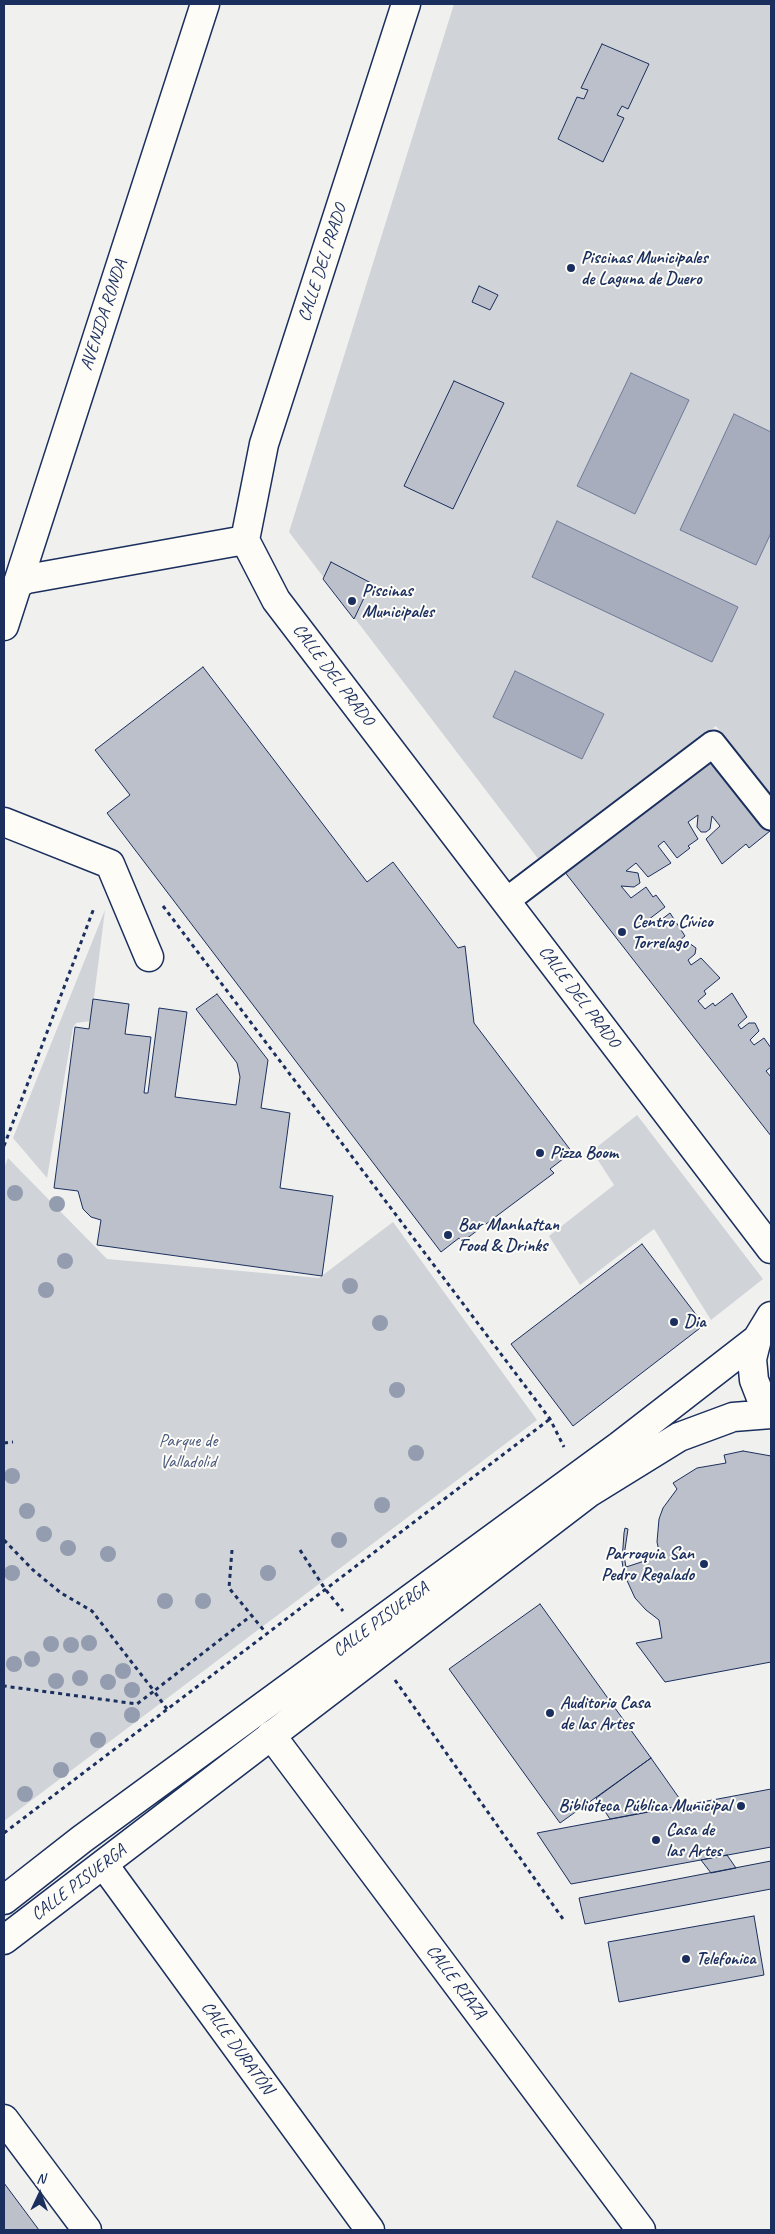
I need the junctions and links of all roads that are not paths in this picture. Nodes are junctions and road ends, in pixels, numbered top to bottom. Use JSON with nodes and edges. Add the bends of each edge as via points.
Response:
{"nodes":[{"id":1,"x":205,"y":4,"type":"edge"},
{"id":2,"x":406,"y":4,"type":"edge"},
{"id":3,"x":245,"y":540,"type":"junction"},
{"id":4,"x":17,"y":584,"type":"junction"},
{"id":5,"x":4,"y":626,"type":"edge"},
{"id":6,"x":771,"y":817,"type":"edge"},
{"id":7,"x":4,"y":822,"type":"edge"},
{"id":8,"x":506,"y":901,"type":"junction"},
{"id":9,"x":149,"y":957,"type":"dead end"},
{"id":10,"x":771,"y":1249,"type":"edge"},
{"id":11,"x":771,"y":1316,"type":"edge"},
{"id":12,"x":757,"y":1339,"type":"junction"},
{"id":13,"x":771,"y":1413,"type":"edge"},
{"id":14,"x":369,"y":1644,"type":"junction"},
{"id":15,"x":271,"y":1735,"type":"junction"},
{"id":16,"x":104,"y":1865,"type":"junction"},
{"id":17,"x":4,"y":1900,"type":"edge"},
{"id":18,"x":4,"y":1940,"type":"edge"},
{"id":19,"x":4,"y":2119,"type":"edge"},
{"id":20,"x":87,"y":2230,"type":"edge"},
{"id":21,"x":370,"y":2230,"type":"edge"},
{"id":22,"x":641,"y":2230,"type":"edge"}],
"edges":[{"from":1,"to":4,"type":"street","name":"AVENIDA RONDA"},
{"from":2,"to":3,"type":"street","name":"CALLE DEL PRADO","via":[[264,444]]},
{"from":3,"to":4,"type":"street","via":[[27,579]]},
{"from":3,"to":8,"type":"street","name":"CALLE DEL PRADO","via":[[276,600]]},
{"from":4,"to":5,"type":"street","name":"AVENIDA RONDA"},
{"from":6,"to":8,"type":"street","via":[[713,744]]},
{"from":7,"to":9,"type":"street","via":[[110,864]]},
{"from":8,"to":10,"type":"street","name":"CALLE DEL PRADO"},
{"from":11,"to":12,"type":"street"},
{"from":12,"to":13,"type":"street","via":[[752,1359],[754,1380]]},
{"from":12,"to":14,"type":"street","name":"CALLE PISUERGA","via":[[578,1475]]},
{"from":13,"to":14,"type":"street","name":"CALLE PISUERGA","via":[[733,1417],[679,1437],[590,1492]]},
{"from":14,"to":15,"type":"street","name":"CALLE PISUERGA"},
{"from":14,"to":17,"type":"street","name":"CALLE PISUERGA","via":[[90,1834]]},
{"from":15,"to":16,"type":"street","name":"CALLE PISUERGA"},
{"from":15,"to":22,"type":"street","name":"CALLE RIAZA"},
{"from":16,"to":18,"type":"street","name":"CALLE PISUERGA"},
{"from":16,"to":21,"type":"street","name":"CALLE DURATÓN"},
{"from":19,"to":20,"type":"street"}]}
